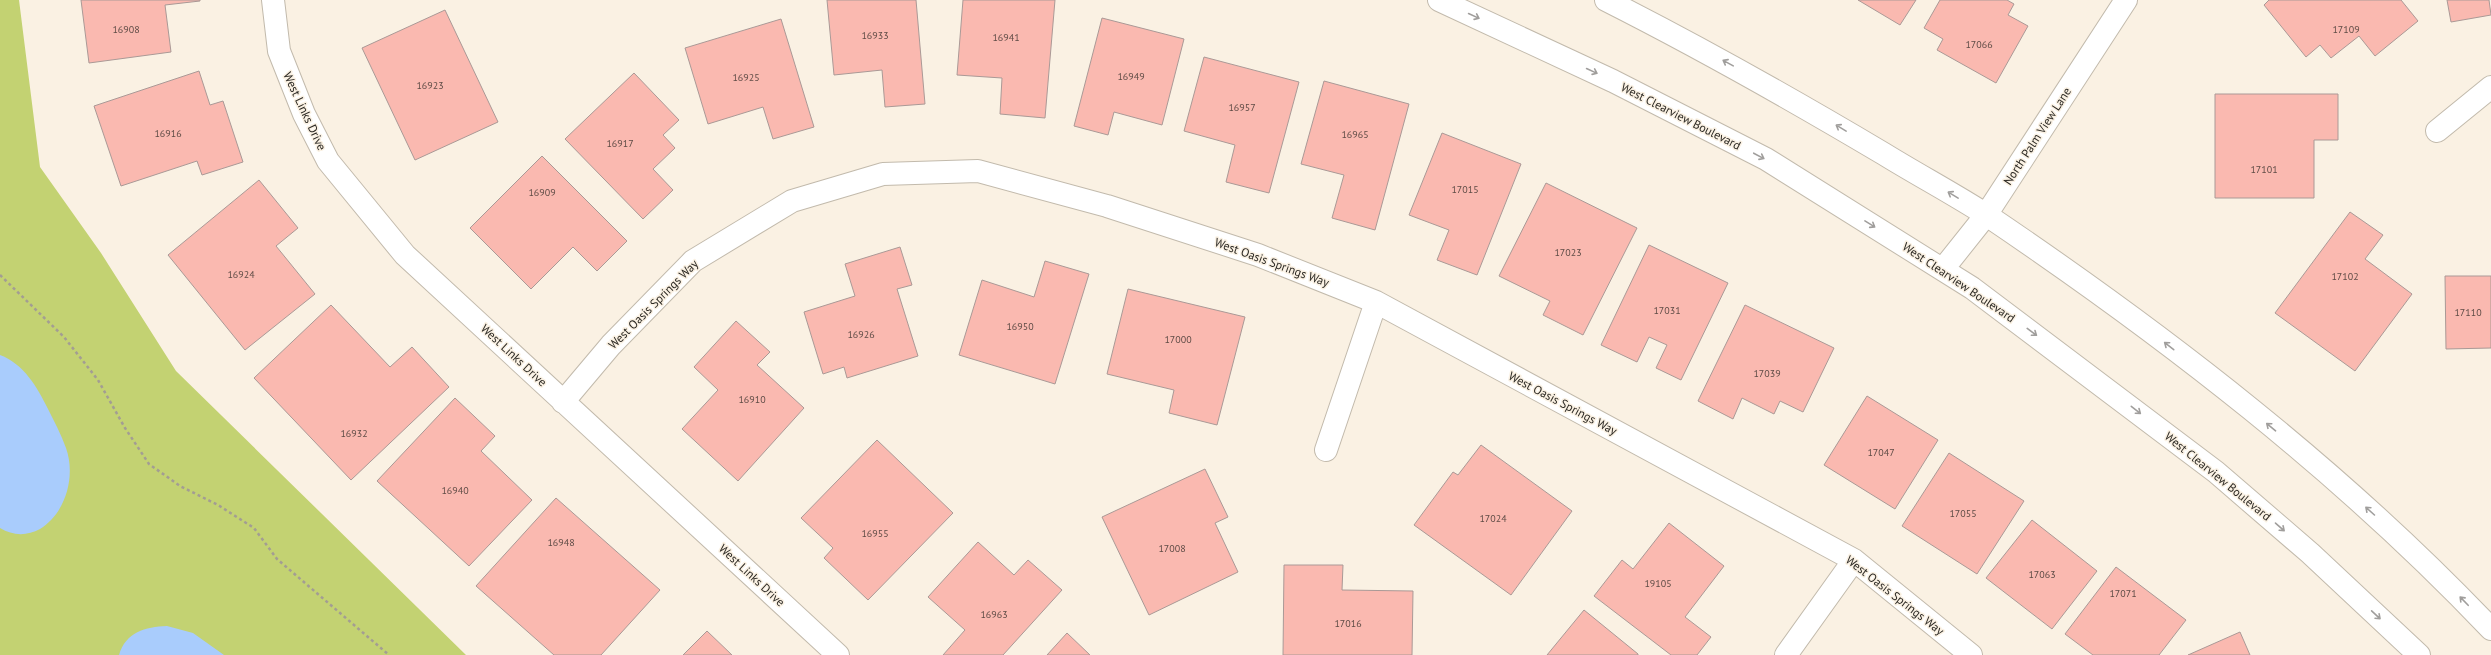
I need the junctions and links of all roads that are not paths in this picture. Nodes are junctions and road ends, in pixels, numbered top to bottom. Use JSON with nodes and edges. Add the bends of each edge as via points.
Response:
{"nodes":[{"id":1,"x":273,"y":0,"type":"edge"},
{"id":2,"x":1439,"y":0,"type":"edge"},
{"id":3,"x":1606,"y":0,"type":"edge"},
{"id":4,"x":2126,"y":0,"type":"edge"},
{"id":5,"x":2491,"y":87,"type":"edge"},
{"id":6,"x":2437,"y":131,"type":"dead end"},
{"id":7,"x":1986,"y":215,"type":"junction"},
{"id":8,"x":1943,"y":269,"type":"junction"},
{"id":9,"x":1376,"y":302,"type":"junction"},
{"id":10,"x":564,"y":402,"type":"junction"},
{"id":11,"x":1326,"y":450,"type":"dead end"},
{"id":12,"x":1854,"y":560,"type":"junction"},
{"id":13,"x":2491,"y":629,"type":"edge"},
{"id":14,"x":838,"y":655,"type":"edge"},
{"id":15,"x":1786,"y":655,"type":"edge"},
{"id":16,"x":1971,"y":655,"type":"edge"},
{"id":17,"x":2419,"y":655,"type":"edge"}],
"edges":[{"from":1,"to":10,"type":"street","name":"West Links Drive","via":[[279,51],[304,114],[328,161],[405,255]]},
{"from":2,"to":8,"type":"street","name":"West Clearview Boulevard","one_way":true,"via":[[1613,80],[1766,160]]},
{"from":7,"to":3,"type":"street","one_way":true,"via":[[1783,94]]},
{"from":4,"to":7,"type":"street","name":"North Palm View Lane"},
{"from":5,"to":6,"type":"street"},
{"from":7,"to":8,"type":"street","name":"North Palm View Lane"},
{"from":13,"to":7,"type":"street","one_way":true,"via":[[2371,511],[2258,416],[2147,329]]},
{"from":8,"to":17,"type":"street","name":"West Clearview Boulevard","one_way":true,"via":[[2121,398],[2216,472],[2310,553]]},
{"from":9,"to":10,"type":"street","name":"West Oasis Springs Way","via":[[1258,255],[1107,206],[978,172],[883,174],[792,201],[693,261],[612,345]]},
{"from":9,"to":11,"type":"street"},
{"from":9,"to":12,"type":"street","name":"West Oasis Springs Way"},
{"from":10,"to":14,"type":"street","name":"West Links Drive"},
{"from":12,"to":15,"type":"street"},
{"from":12,"to":16,"type":"street","name":"West Oasis Springs Way"}]}
